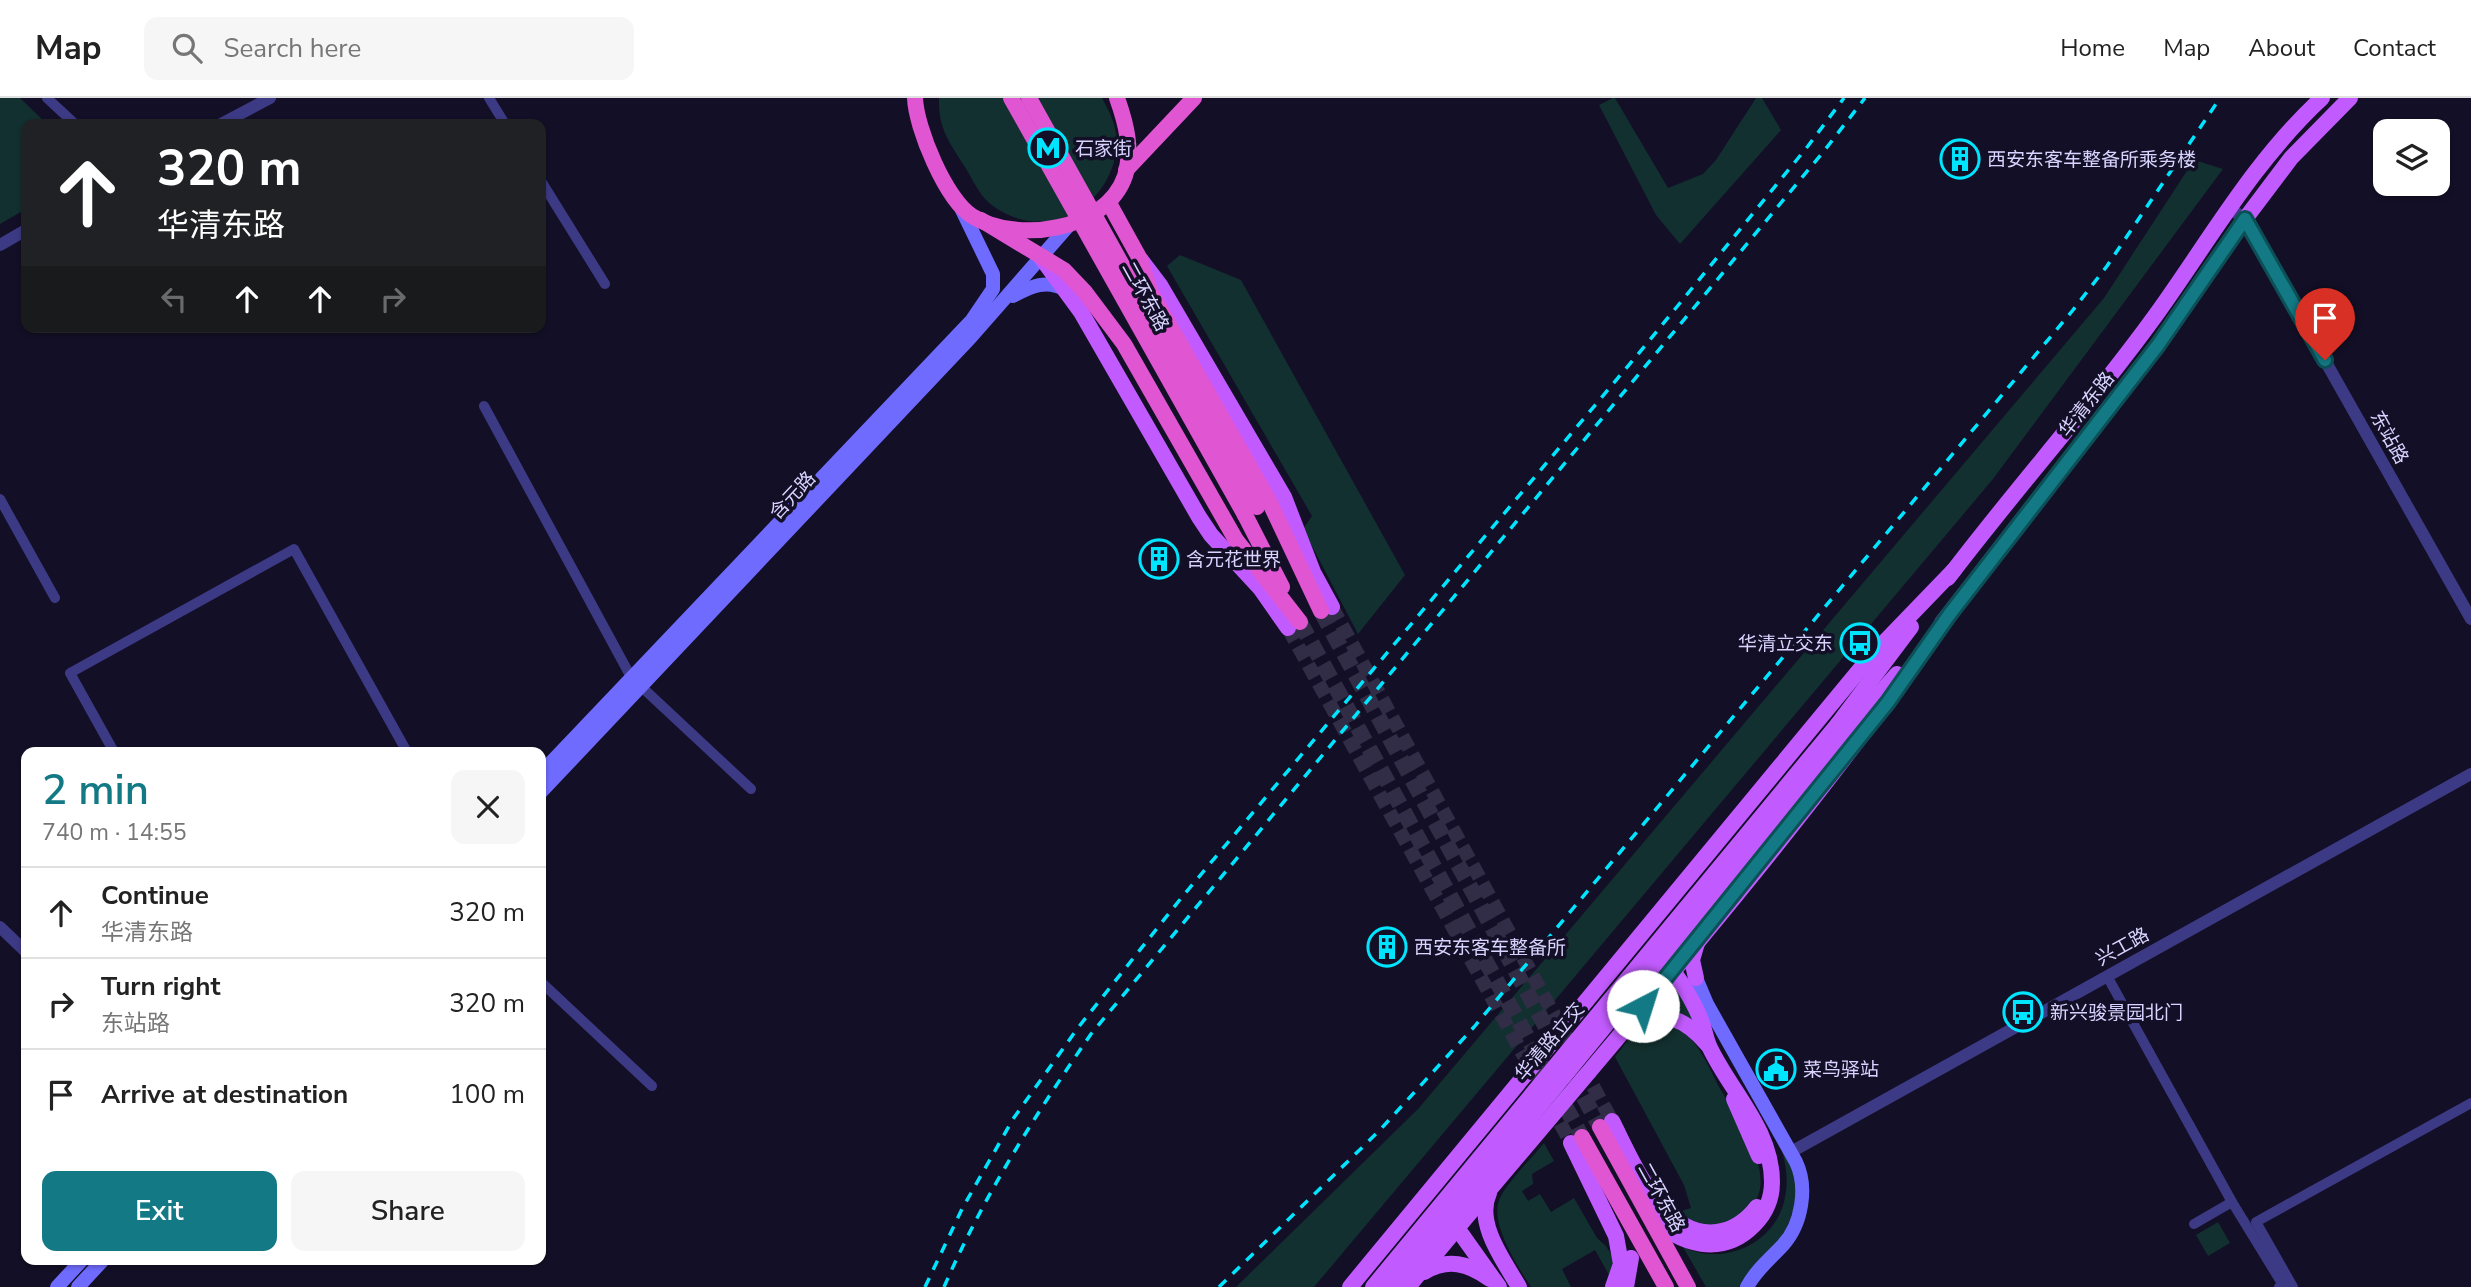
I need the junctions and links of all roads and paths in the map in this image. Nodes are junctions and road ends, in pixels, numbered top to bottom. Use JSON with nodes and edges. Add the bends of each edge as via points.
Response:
{"nodes":[{"id":1,"x":47,"y":98,"type":"edge"},
{"id":2,"x":270,"y":98,"type":"edge"},
{"id":3,"x":489,"y":98,"type":"edge"},
{"id":4,"x":915,"y":98,"type":"edge"},
{"id":5,"x":1011,"y":98,"type":"edge"},
{"id":6,"x":1028,"y":98,"type":"edge"},
{"id":7,"x":1118,"y":98,"type":"edge"},
{"id":8,"x":1194,"y":98,"type":"edge"},
{"id":9,"x":2322,"y":98,"type":"edge"},
{"id":10,"x":2350,"y":98,"type":"edge"},
{"id":11,"x":70,"y":119,"type":"edge"},
{"id":12,"x":230,"y":119,"type":"edge"},
{"id":13,"x":502,"y":119,"type":"edge"},
{"id":14,"x":1126,"y":170,"type":"junction"},
{"id":15,"x":546,"y":189,"type":"edge"},
{"id":16,"x":958,"y":202,"type":"junction"},
{"id":17,"x":1109,"y":202,"type":"junction"},
{"id":18,"x":2228,"y":207,"type":"junction"},
{"id":19,"x":2245,"y":219,"type":"junction"},
{"id":20,"x":981,"y":220,"type":"junction"},
{"id":21,"x":1070,"y":224,"type":"junction"},
{"id":22,"x":21,"y":233,"type":"edge"},
{"id":23,"x":0,"y":245,"type":"edge"},
{"id":24,"x":1040,"y":256,"type":"junction"},
{"id":25,"x":1140,"y":259,"type":"junction"},
{"id":26,"x":605,"y":284,"type":"dead end"},
{"id":27,"x":1063,"y":289,"type":"junction"},
{"id":28,"x":998,"y":307,"type":"junction"},
{"id":29,"x":1105,"y":317,"type":"junction"},
{"id":30,"x":484,"y":406,"type":"dead end"},
{"id":31,"x":0,"y":499,"type":"edge"},
{"id":32,"x":1251,"y":511,"type":"junction"},
{"id":33,"x":1954,"y":570,"type":"junction"},
{"id":34,"x":1306,"y":583,"type":"junction"},
{"id":35,"x":55,"y":598,"type":"dead end"},
{"id":36,"x":1326,"y":609,"type":"joint"},
{"id":37,"x":1949,"y":615,"type":"junction"},
{"id":38,"x":2471,"y":619,"type":"edge"},
{"id":39,"x":1294,"y":625,"type":"junction"},
{"id":40,"x":635,"y":682,"type":"junction"},
{"id":41,"x":1842,"y":728,"type":"junction"},
{"id":42,"x":111,"y":747,"type":"edge"},
{"id":43,"x":404,"y":747,"type":"edge"},
{"id":44,"x":546,"y":768,"type":"edge"},
{"id":45,"x":2471,"y":774,"type":"edge"},
{"id":46,"x":546,"y":786,"type":"edge"},
{"id":47,"x":751,"y":789,"type":"dead end"},
{"id":48,"x":1651,"y":922,"type":"junction"},
{"id":49,"x":0,"y":927,"type":"edge"},
{"id":50,"x":1706,"y":929,"type":"junction"},
{"id":51,"x":1638,"y":937,"type":"junction"},
{"id":52,"x":21,"y":947,"type":"edge"},
{"id":53,"x":1685,"y":955,"type":"junction"},
{"id":54,"x":1672,"y":970,"type":"junction"},
{"id":55,"x":2107,"y":976,"type":"junction"},
{"id":56,"x":1691,"y":978,"type":"junction"},
{"id":57,"x":546,"y":987,"type":"edge"},
{"id":58,"x":1566,"y":1025,"type":"junction"},
{"id":59,"x":1612,"y":1042,"type":"junction"},
{"id":60,"x":1709,"y":1047,"type":"junction"},
{"id":61,"x":1600,"y":1057,"type":"junction"},
{"id":62,"x":1726,"y":1077,"type":"junction"},
{"id":63,"x":652,"y":1086,"type":"dead end"},
{"id":64,"x":1511,"y":1091,"type":"junction"},
{"id":65,"x":2471,"y":1103,"type":"edge"},
{"id":66,"x":1545,"y":1124,"type":"junction"},
{"id":67,"x":1606,"y":1124,"type":"joint"},
{"id":68,"x":1577,"y":1140,"type":"joint"},
{"id":69,"x":1791,"y":1152,"type":"junction"},
{"id":70,"x":1603,"y":1174,"type":"junction"},
{"id":71,"x":1496,"y":1182,"type":"junction"},
{"id":72,"x":1422,"y":1199,"type":"junction"},
{"id":73,"x":2232,"y":1202,"type":"junction"},
{"id":74,"x":1642,"y":1203,"type":"junction"},
{"id":75,"x":2194,"y":1224,"type":"dead end"},
{"id":76,"x":1457,"y":1228,"type":"junction"},
{"id":77,"x":77,"y":1265,"type":"edge"},
{"id":78,"x":98,"y":1265,"type":"edge"},
{"id":79,"x":1409,"y":1285,"type":"edge"},
{"id":80,"x":57,"y":1287,"type":"edge"},
{"id":81,"x":78,"y":1287,"type":"edge"},
{"id":82,"x":1350,"y":1287,"type":"edge"},
{"id":83,"x":1373,"y":1287,"type":"edge"},
{"id":84,"x":1391,"y":1287,"type":"edge"},
{"id":85,"x":1498,"y":1287,"type":"edge"},
{"id":86,"x":1519,"y":1287,"type":"edge"},
{"id":87,"x":1613,"y":1287,"type":"edge"},
{"id":88,"x":1626,"y":1287,"type":"edge"},
{"id":89,"x":1666,"y":1287,"type":"edge"},
{"id":90,"x":1688,"y":1287,"type":"edge"},
{"id":91,"x":1747,"y":1287,"type":"edge"},
{"id":92,"x":2279,"y":1287,"type":"edge"},
{"id":93,"x":2293,"y":1287,"type":"edge"}],
"edges":[{"from":1,"to":11,"type":"street"},
{"from":2,"to":12,"type":"street"},
{"from":3,"to":13,"type":"street"},
{"from":4,"to":16,"type":"highway","via":[[927,146]]},
{"from":5,"to":32,"type":"highway","name":"二环东路","bridge":true},
{"from":6,"to":32,"type":"highway","name":"二环东路","bridge":true},
{"from":7,"to":14,"type":"highway","via":[[1127,130]]},
{"from":8,"to":14,"type":"highway"},
{"from":9,"to":18,"type":"main road","name":"华清东路"},
{"from":10,"to":19,"type":"main road","name":"华清东路","via":[[2291,158]]},
{"from":14,"to":17,"type":"highway"},
{"from":15,"to":26,"type":"street"},
{"from":16,"to":20,"type":"highway"},
{"from":16,"to":40,"type":"main road","name":"含元路","via":[[991,268],[989,297]]},
{"from":17,"to":21,"type":"highway"},
{"from":17,"to":25,"type":"highway"},
{"from":18,"to":19,"type":"street","name":"东站路"},
{"from":18,"to":33,"type":"main road","name":"华清东路","via":[[2158,312]]},
{"from":19,"to":37,"type":"main road","name":"华清东路","via":[[2158,345]]},
{"from":19,"to":38,"type":"street","name":"东站路"},
{"from":20,"to":21,"type":"highway","via":[[1034,230]]},
{"from":20,"to":24,"type":"highway"},
{"from":21,"to":24,"type":"main road","name":"含元路"},
{"from":22,"to":23,"type":"street"},
{"from":24,"to":27,"type":"main road"},
{"from":24,"to":28,"type":"main road","name":"含元路"},
{"from":24,"to":29,"type":"highway","via":[[1064,271]]},
{"from":25,"to":34,"type":"highway","via":[[1150,290],[1269,501]]},
{"from":25,"to":36,"type":"main road","via":[[1160,285],[1284,497]]},
{"from":27,"to":28,"type":"main road","via":[[1037,285]]},
{"from":27,"to":29,"type":"main road"},
{"from":27,"to":39,"type":"main road","via":[[1081,312],[1205,526]]},
{"from":28,"to":40,"type":"main road","name":"含元路"},
{"from":29,"to":39,"type":"highway","via":[[1236,540]]},
{"from":30,"to":40,"type":"street"},
{"from":31,"to":35,"type":"street"},
{"from":32,"to":34,"type":"highway"},
{"from":32,"to":39,"type":"highway"},
{"from":33,"to":41,"type":"main road","name":"华清东路"},
{"from":33,"to":48,"type":"main road","via":[[1871,656]]},
{"from":34,"to":36,"type":"highway"},
{"from":37,"to":41,"type":"main road","name":"华清东路"},
{"from":37,"to":50,"type":"main road","via":[[1888,702]]},
{"from":40,"to":44,"type":"main road","name":"含元路"},
{"from":40,"to":46,"type":"main road","name":"含元路"},
{"from":40,"to":47,"type":"street"},
{"from":41,"to":83,"type":"main road","name":"华清路立交","bridge":true},
{"from":41,"to":84,"type":"main road","name":"华清路立交","bridge":true},
{"from":42,"to":43,"type":"street","via":[[70,673],[294,549]]},
{"from":45,"to":55,"type":"street","name":"兴工路"},
{"from":48,"to":51,"type":"main road"},
{"from":48,"to":53,"type":"main road"},
{"from":49,"to":52,"type":"street"},
{"from":50,"to":53,"type":"main road"},
{"from":50,"to":56,"type":"main road","via":[[1694,949]]},
{"from":51,"to":54,"type":"main road"},
{"from":51,"to":58,"type":"main road"},
{"from":53,"to":54,"type":"main road"},
{"from":53,"to":56,"type":"main road"},
{"from":54,"to":56,"type":"main road"},
{"from":54,"to":59,"type":"main road"},
{"from":55,"to":69,"type":"street","name":"兴工路"},
{"from":55,"to":73,"type":"street"},
{"from":56,"to":60,"type":"main road"},
{"from":56,"to":69,"type":"main road"},
{"from":57,"to":63,"type":"street"},
{"from":58,"to":61,"type":"main road","via":[[1567,1043],[1588,1062]]},
{"from":58,"to":64,"type":"main road"},
{"from":59,"to":60,"type":"main road","via":[[1633,1024],[1657,1015],[1685,1025]]},
{"from":59,"to":61,"type":"main road"},
{"from":60,"to":62,"type":"main road"},
{"from":61,"to":66,"type":"main road"},
{"from":62,"to":67,"type":"main road","via":[[1762,1164],[1764,1180],[1759,1204],[1742,1222],[1726,1230],[1697,1232],[1672,1218]]},
{"from":62,"to":74,"type":"main road","via":[[1754,1120],[1769,1160],[1772,1192],[1760,1219],[1737,1239],[1710,1245],[1669,1233]]},
{"from":64,"to":66,"type":"main road","via":[[1527,1090],[1548,1110]]},
{"from":64,"to":72,"type":"main road"},
{"from":65,"to":93,"type":"street","via":[[2256,1222]]},
{"from":66,"to":71,"type":"main road"},
{"from":67,"to":74,"type":"highway","name":"二环东路"},
{"from":68,"to":70,"type":"highway"},
{"from":68,"to":87,"type":"main road","via":[[1616,1236],[1621,1264]]},
{"from":69,"to":91,"type":"main road","via":[[1802,1180],[1797,1217],[1787,1239]]},
{"from":70,"to":88,"type":"main road","via":[[1629,1241],[1632,1266]]},
{"from":70,"to":89,"type":"highway"},
{"from":71,"to":76,"type":"main road"},
{"from":71,"to":86,"type":"main road","via":[[1486,1200],[1485,1216]]},
{"from":72,"to":76,"type":"main road"},
{"from":72,"to":82,"type":"main road"},
{"from":73,"to":75,"type":"street"},
{"from":73,"to":92,"type":"street","via":[[2283,1285]]},
{"from":74,"to":90,"type":"highway","name":"二环东路"},
{"from":76,"to":79,"type":"main road"},
{"from":76,"to":85,"type":"main road"},
{"from":77,"to":80,"type":"main road"},
{"from":78,"to":81,"type":"main road"},
{"from":79,"to":85,"type":"main road","via":[[1432,1268],[1454,1263],[1474,1269]]}]}
